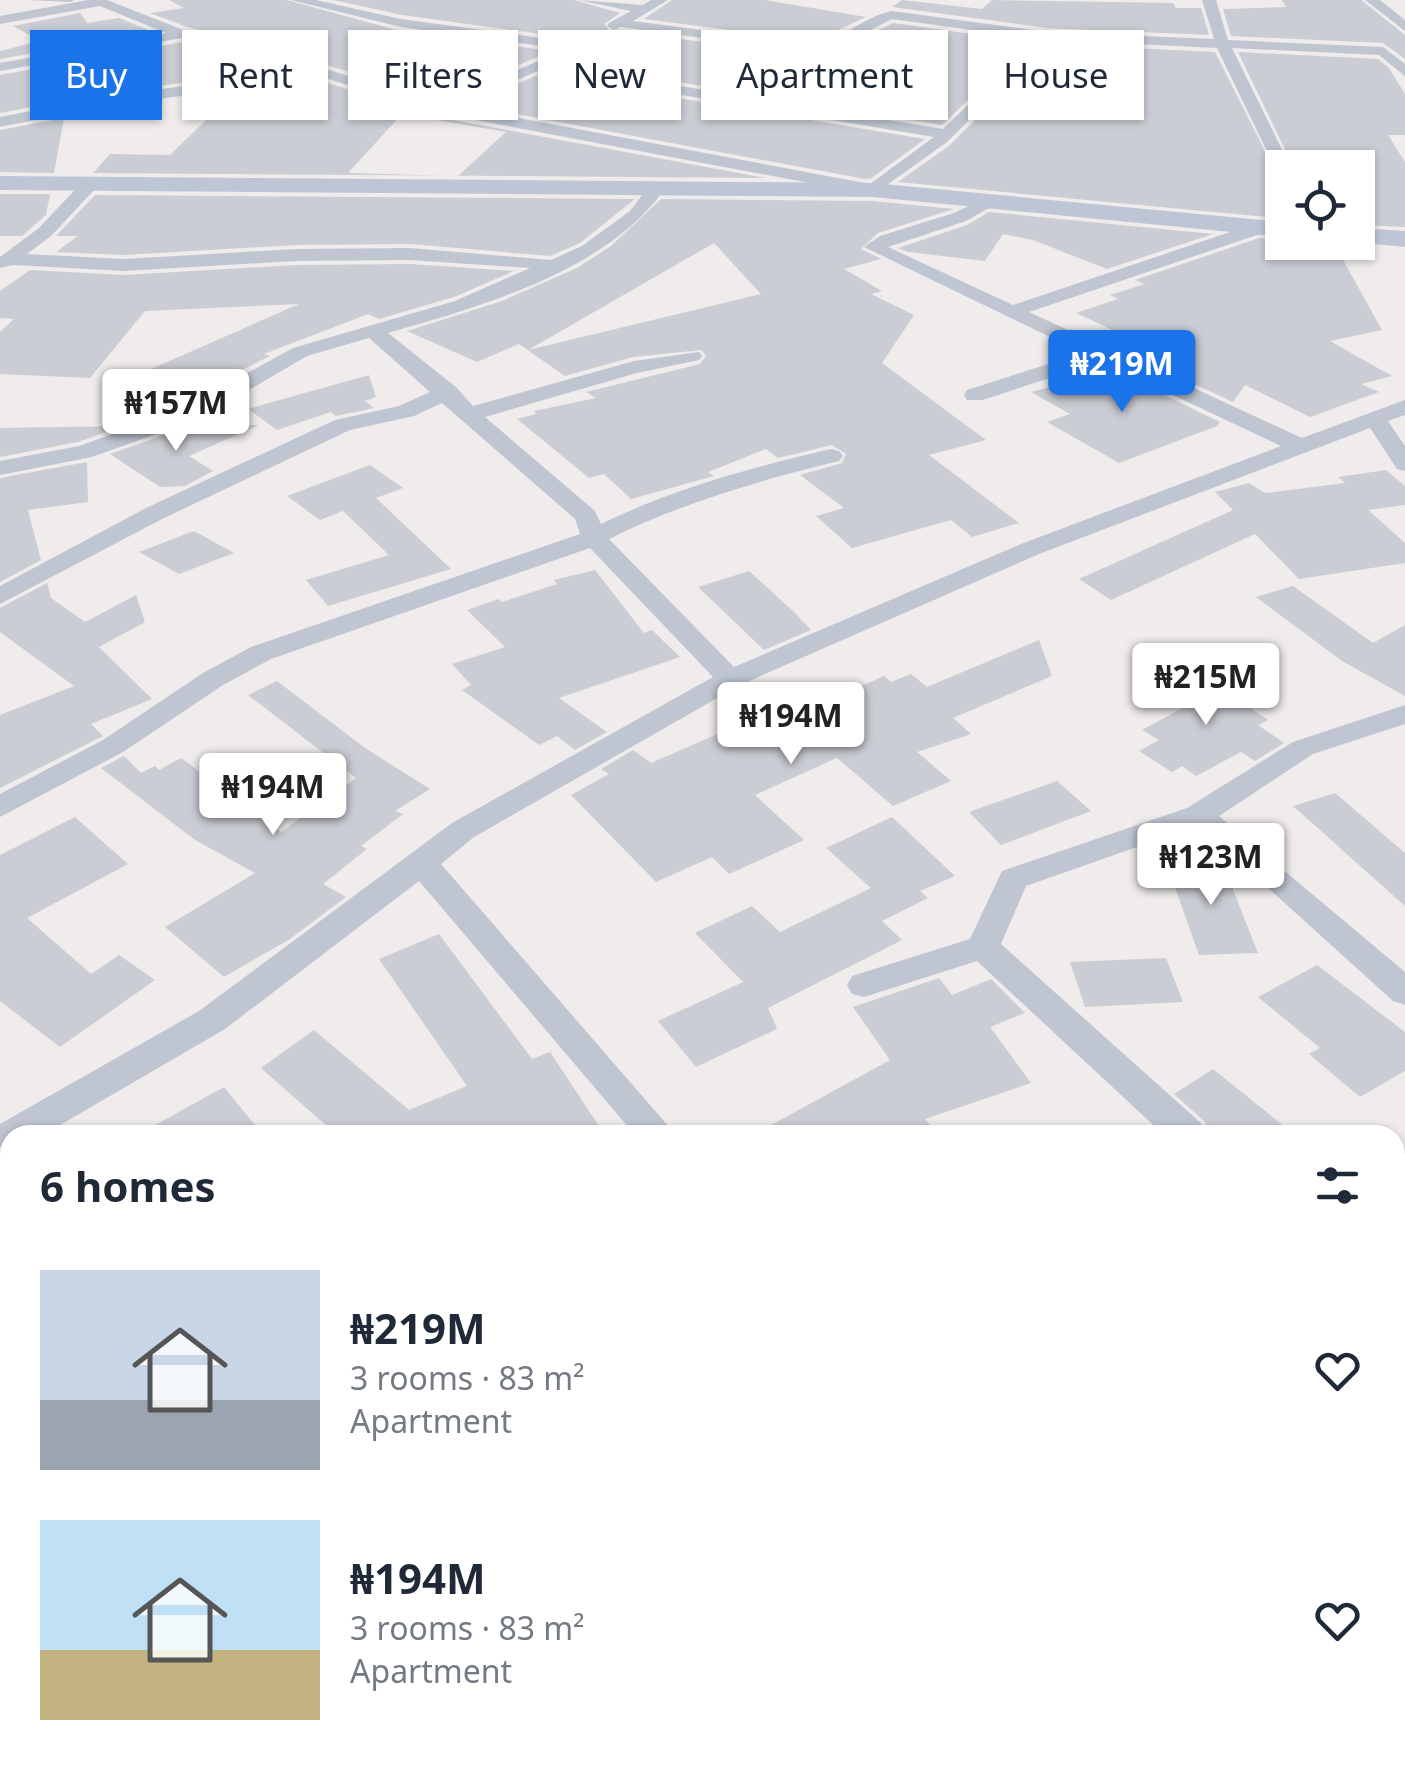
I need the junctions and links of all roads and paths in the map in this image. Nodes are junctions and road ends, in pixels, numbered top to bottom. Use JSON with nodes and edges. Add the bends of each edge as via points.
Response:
{"nodes":[{"id":1,"x":31,"y":0,"type":"edge"},
{"id":2,"x":71,"y":0,"type":"edge"},
{"id":3,"x":298,"y":0,"type":"edge"},
{"id":4,"x":585,"y":0,"type":"edge"},
{"id":5,"x":660,"y":0,"type":"edge"},
{"id":6,"x":1209,"y":0,"type":"edge"},
{"id":7,"x":1372,"y":0,"type":"edge"},
{"id":8,"x":97,"y":1,"type":"edge"},
{"id":9,"x":644,"y":8,"type":"junction"},
{"id":10,"x":0,"y":20,"type":"edge"},
{"id":11,"x":1405,"y":27,"type":"edge"},
{"id":12,"x":607,"y":30,"type":"edge"},
{"id":13,"x":1000,"y":30,"type":"edge"},
{"id":14,"x":538,"y":31,"type":"edge"},
{"id":15,"x":180,"y":34,"type":"joint"},
{"id":16,"x":681,"y":40,"type":"edge"},
{"id":17,"x":1144,"y":40,"type":"edge"},
{"id":18,"x":1223,"y":44,"type":"junction"},
{"id":19,"x":1405,"y":50,"type":"edge"},
{"id":20,"x":1383,"y":51,"type":"junction"},
{"id":21,"x":0,"y":66,"type":"edge"},
{"id":22,"x":538,"y":66,"type":"edge"},
{"id":23,"x":1405,"y":72,"type":"edge"},
{"id":24,"x":518,"y":74,"type":"edge"},
{"id":25,"x":681,"y":90,"type":"edge"},
{"id":26,"x":182,"y":92,"type":"edge"},
{"id":27,"x":968,"y":113,"type":"edge"},
{"id":28,"x":502,"y":120,"type":"edge"},
{"id":29,"x":0,"y":122,"type":"edge"},
{"id":30,"x":946,"y":134,"type":"junction"},
{"id":31,"x":1273,"y":150,"type":"edge"},
{"id":32,"x":92,"y":182,"type":"junction"},
{"id":33,"x":0,"y":183,"type":"edge"},
{"id":34,"x":655,"y":190,"type":"junction"},
{"id":35,"x":872,"y":190,"type":"junction"},
{"id":36,"x":987,"y":204,"type":"junction"},
{"id":37,"x":1265,"y":228,"type":"edge"},
{"id":38,"x":1265,"y":231,"type":"edge"},
{"id":39,"x":1375,"y":237,"type":"edge"},
{"id":40,"x":1405,"y":240,"type":"edge"},
{"id":41,"x":5,"y":262,"type":"edge"},
{"id":42,"x":556,"y":265,"type":"junction"},
{"id":43,"x":1010,"y":312,"type":"junction"},
{"id":44,"x":374,"y":332,"type":"junction"},
{"id":45,"x":1101,"y":354,"type":"junction"},
{"id":46,"x":692,"y":356,"type":"dead end"},
{"id":47,"x":448,"y":392,"type":"junction"},
{"id":48,"x":975,"y":395,"type":"dead end"},
{"id":49,"x":1405,"y":407,"type":"edge"},
{"id":50,"x":470,"y":414,"type":"junction"},
{"id":51,"x":1376,"y":420,"type":"junction"},
{"id":52,"x":1300,"y":446,"type":"junction"},
{"id":53,"x":831,"y":456,"type":"dead end"},
{"id":54,"x":1405,"y":464,"type":"edge"},
{"id":55,"x":0,"y":468,"type":"edge"},
{"id":56,"x":594,"y":538,"type":"junction"},
{"id":57,"x":0,"y":596,"type":"edge"},
{"id":58,"x":730,"y":679,"type":"junction"},
{"id":59,"x":1405,"y":714,"type":"edge"},
{"id":60,"x":0,"y":807,"type":"edge"},
{"id":61,"x":1198,"y":814,"type":"junction"},
{"id":62,"x":420,"y":862,"type":"junction"},
{"id":63,"x":983,"y":946,"type":"junction"},
{"id":64,"x":864,"y":985,"type":"dead end"},
{"id":65,"x":1405,"y":992,"type":"edge"},
{"id":66,"x":18,"y":1125,"type":"edge"},
{"id":67,"x":648,"y":1125,"type":"edge"},
{"id":68,"x":1179,"y":1125,"type":"edge"}],
"edges":[{"from":1,"to":2,"type":"lane"},
{"from":3,"to":14,"type":"street","via":[[401,22]]},
{"from":4,"to":9,"type":"street"},
{"from":5,"to":9,"type":"street"},
{"from":6,"to":18,"type":"street"},
{"from":7,"to":11,"type":"street"},
{"from":8,"to":10,"type":"street"},
{"from":8,"to":15,"type":"street"},
{"from":9,"to":12,"type":"street"},
{"from":13,"to":16,"type":"street","via":[[892,16],[878,17],[824,48]]},
{"from":15,"to":21,"type":"street"},
{"from":17,"to":18,"type":"street"},
{"from":18,"to":20,"type":"street"},
{"from":18,"to":31,"type":"street"},
{"from":19,"to":20,"type":"street"},
{"from":20,"to":23,"type":"street"},
{"from":22,"to":24,"type":"street"},
{"from":25,"to":30,"type":"street"},
{"from":26,"to":29,"type":"street"},
{"from":27,"to":30,"type":"street"},
{"from":28,"to":35,"type":"street"},
{"from":30,"to":35,"type":"street"},
{"from":32,"to":33,"type":"street"},
{"from":32,"to":34,"type":"street"},
{"from":32,"to":41,"type":"street"},
{"from":34,"to":35,"type":"street"},
{"from":34,"to":42,"type":"street","via":[[616,232]]},
{"from":35,"to":36,"type":"street"},
{"from":36,"to":37,"type":"street"},
{"from":36,"to":43,"type":"street","via":[[873,246]]},
{"from":38,"to":43,"type":"street"},
{"from":39,"to":40,"type":"street"},
{"from":41,"to":42,"type":"street","via":[[124,265],[410,254]]},
{"from":42,"to":44,"type":"street","via":[[462,305]]},
{"from":43,"to":45,"type":"street"},
{"from":44,"to":47,"type":"street"},
{"from":44,"to":55,"type":"street","via":[[300,352],[210,404],[143,431],[84,452]]},
{"from":45,"to":48,"type":"street"},
{"from":45,"to":52,"type":"street"},
{"from":46,"to":50,"type":"street"},
{"from":47,"to":50,"type":"street"},
{"from":47,"to":57,"type":"street","via":[[406,411],[343,425],[155,512]]},
{"from":49,"to":51,"type":"street"},
{"from":50,"to":56,"type":"street","via":[[586,516]]},
{"from":51,"to":52,"type":"street"},
{"from":51,"to":54,"type":"street"},
{"from":52,"to":58,"type":"street","via":[[1030,549]]},
{"from":53,"to":56,"type":"street","via":[[642,514]]},
{"from":56,"to":58,"type":"street"},
{"from":56,"to":60,"type":"street","via":[[260,653],[113,746]]},
{"from":58,"to":62,"type":"street","via":[[464,830]]},
{"from":59,"to":61,"type":"street","via":[[1302,748]]},
{"from":61,"to":63,"type":"street","via":[[1014,879]]},
{"from":61,"to":65,"type":"street"},
{"from":62,"to":66,"type":"street","via":[[212,1020]]},
{"from":62,"to":67,"type":"street"},
{"from":63,"to":64,"type":"street"},
{"from":63,"to":68,"type":"street"}]}
